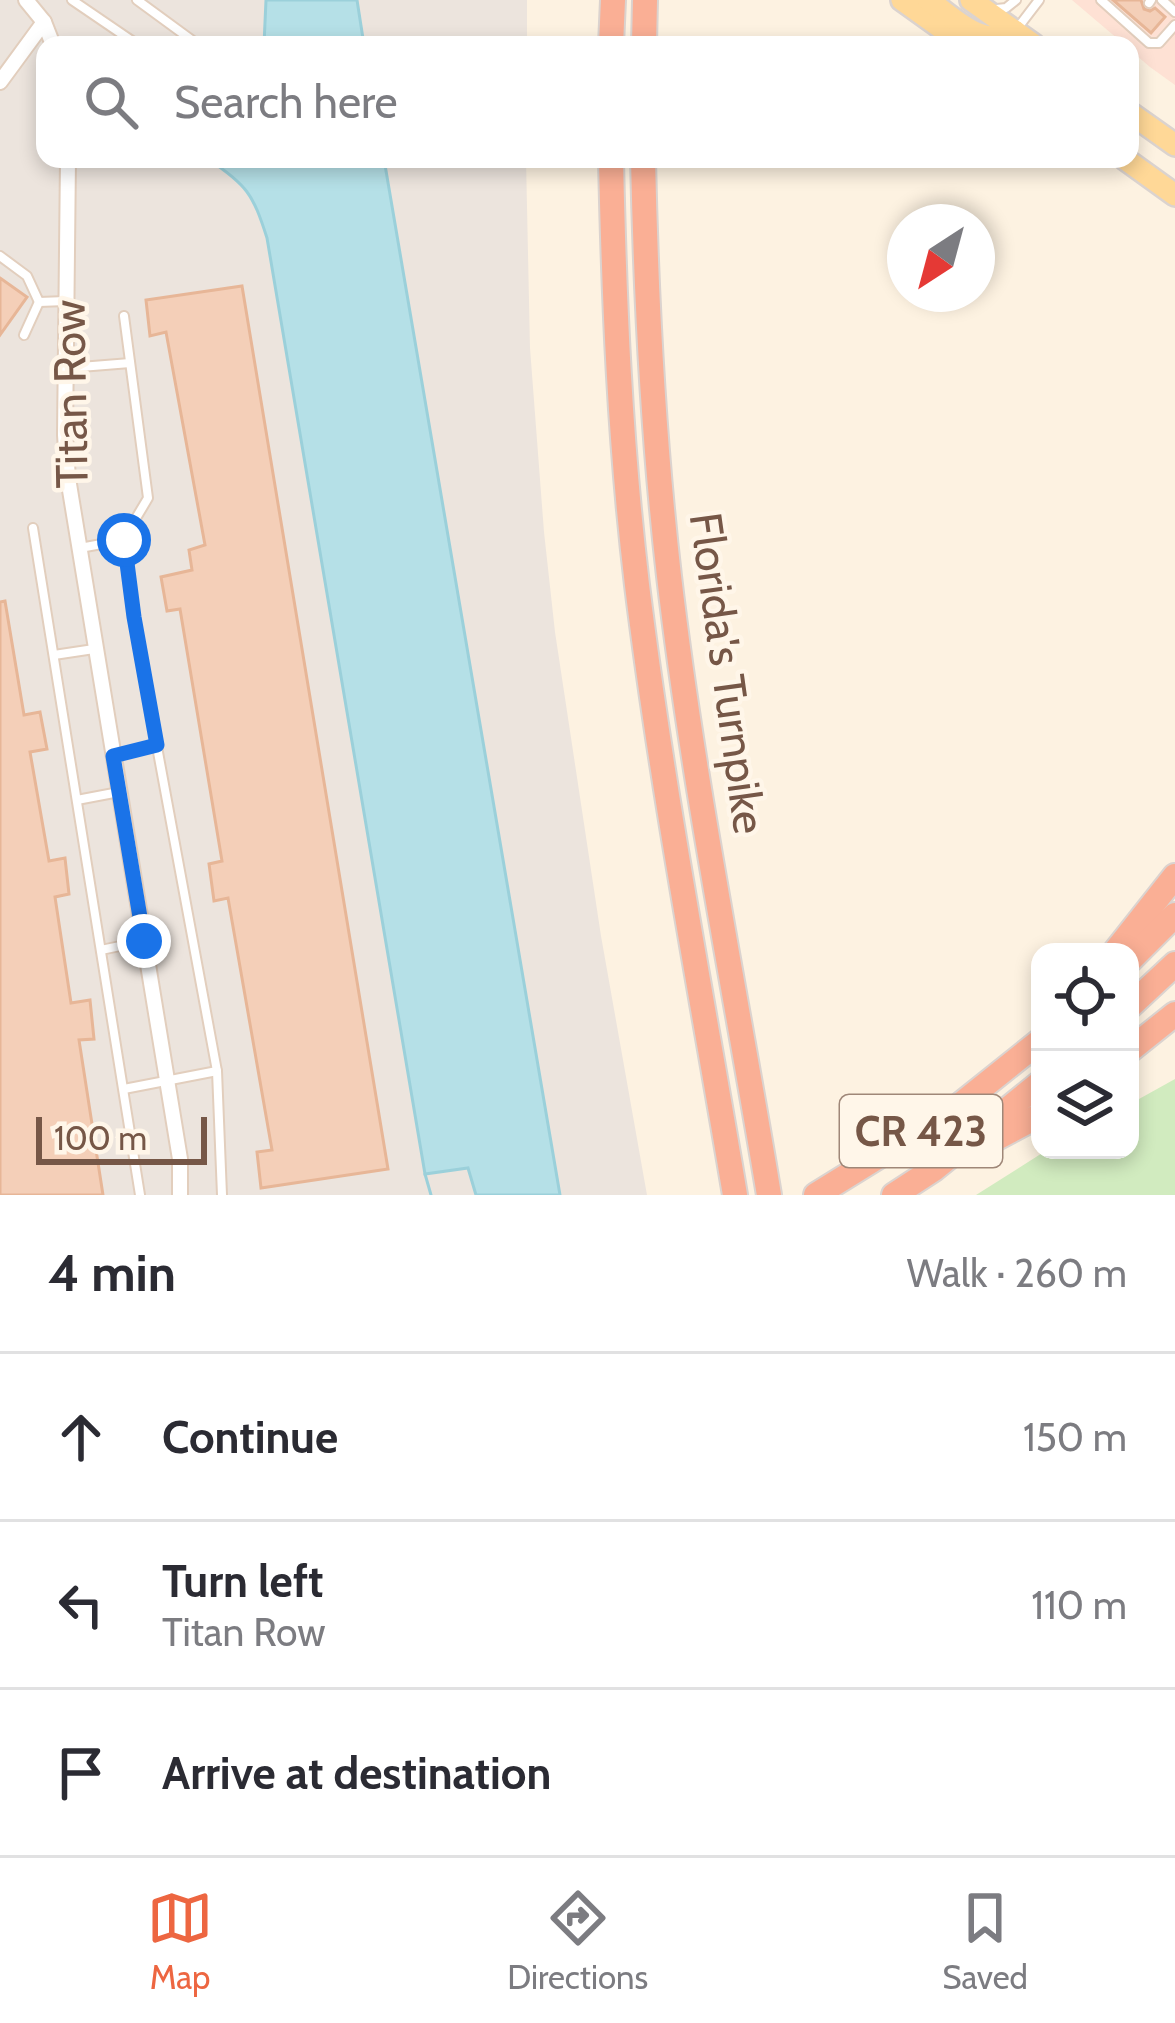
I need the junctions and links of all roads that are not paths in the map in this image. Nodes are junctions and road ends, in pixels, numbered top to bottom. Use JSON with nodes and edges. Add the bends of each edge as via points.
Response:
{"nodes":[{"id":1,"x":26,"y":0,"type":"edge"},
{"id":2,"x":72,"y":0,"type":"edge"},
{"id":3,"x":137,"y":0,"type":"edge"},
{"id":4,"x":613,"y":0,"type":"edge"},
{"id":5,"x":645,"y":0,"type":"edge"},
{"id":6,"x":902,"y":0,"type":"edge"},
{"id":7,"x":928,"y":0,"type":"edge"},
{"id":8,"x":1016,"y":0,"type":"edge"},
{"id":9,"x":1039,"y":0,"type":"edge"},
{"id":10,"x":1101,"y":0,"type":"edge"},
{"id":11,"x":88,"y":4,"type":"edge"},
{"id":12,"x":976,"y":4,"type":"edge"},
{"id":13,"x":1162,"y":4,"type":"edge"},
{"id":14,"x":1112,"y":5,"type":"edge"},
{"id":15,"x":1175,"y":12,"type":"edge"},
{"id":16,"x":44,"y":22,"type":"junction"},
{"id":17,"x":1175,"y":26,"type":"edge"},
{"id":18,"x":1015,"y":31,"type":"junction"},
{"id":19,"x":49,"y":36,"type":"edge"},
{"id":20,"x":127,"y":36,"type":"edge"},
{"id":21,"x":186,"y":36,"type":"edge"},
{"id":22,"x":611,"y":36,"type":"edge"},
{"id":23,"x":644,"y":36,"type":"edge"},
{"id":24,"x":952,"y":36,"type":"edge"},
{"id":25,"x":982,"y":36,"type":"edge"},
{"id":26,"x":1008,"y":36,"type":"edge"},
{"id":27,"x":1022,"y":36,"type":"edge"},
{"id":28,"x":0,"y":81,"type":"edge"},
{"id":29,"x":1139,"y":120,"type":"edge"},
{"id":30,"x":1175,"y":146,"type":"edge"},
{"id":31,"x":68,"y":168,"type":"edge"},
{"id":32,"x":611,"y":168,"type":"edge"},
{"id":33,"x":644,"y":168,"type":"edge"},
{"id":34,"x":1137,"y":168,"type":"edge"},
{"id":35,"x":1175,"y":195,"type":"edge"},
{"id":36,"x":0,"y":256,"type":"edge"},
{"id":37,"x":67,"y":301,"type":"junction"},
{"id":38,"x":40,"y":302,"type":"junction"},
{"id":39,"x":124,"y":316,"type":"dead end"},
{"id":40,"x":24,"y":335,"type":"dead end"},
{"id":41,"x":130,"y":363,"type":"junction"},
{"id":42,"x":66,"y":368,"type":"junction"},
{"id":43,"x":33,"y":528,"type":"dead end"},
{"id":44,"x":124,"y":540,"type":"junction"},
{"id":45,"x":78,"y":548,"type":"junction"},
{"id":46,"x":95,"y":649,"type":"junction"},
{"id":47,"x":54,"y":655,"type":"junction"},
{"id":48,"x":157,"y":745,"type":"junction"},
{"id":49,"x":113,"y":756,"type":"junction"},
{"id":50,"x":119,"y":792,"type":"junction"},
{"id":51,"x":77,"y":800,"type":"junction"},
{"id":52,"x":1175,"y":876,"type":"edge"},
{"id":53,"x":1175,"y":915,"type":"edge"},
{"id":54,"x":144,"y":941,"type":"junction"},
{"id":55,"x":1122,"y":943,"type":"edge"},
{"id":56,"x":101,"y":950,"type":"junction"},
{"id":57,"x":1139,"y":951,"type":"edge"},
{"id":58,"x":1175,"y":964,"type":"edge"},
{"id":59,"x":1139,"y":998,"type":"edge"},
{"id":60,"x":1175,"y":1013,"type":"edge"},
{"id":61,"x":1139,"y":1043,"type":"edge"},
{"id":62,"x":1031,"y":1047,"type":"edge"},
{"id":63,"x":218,"y":1071,"type":"junction"},
{"id":64,"x":167,"y":1081,"type":"junction"},
{"id":65,"x":124,"y":1089,"type":"junction"},
{"id":66,"x":1031,"y":1090,"type":"edge"},
{"id":67,"x":1031,"y":1120,"type":"edge"},
{"id":68,"x":934,"y":1169,"type":"junction"},
{"id":69,"x":140,"y":1195,"type":"edge"},
{"id":70,"x":180,"y":1195,"type":"edge"},
{"id":71,"x":222,"y":1195,"type":"edge"},
{"id":72,"x":735,"y":1195,"type":"edge"},
{"id":73,"x":769,"y":1195,"type":"edge"},
{"id":74,"x":816,"y":1195,"type":"edge"},
{"id":75,"x":894,"y":1195,"type":"edge"}],
"edges":[{"from":1,"to":16,"type":"street"},
{"from":2,"to":11,"type":"lane"},
{"from":3,"to":21,"type":"lane"},
{"from":4,"to":22,"type":"highway"},
{"from":5,"to":23,"type":"highway"},
{"from":6,"to":24,"type":"main road"},
{"from":7,"to":25,"type":"main road"},
{"from":8,"to":12,"type":"lane","via":[[1006,8]]},
{"from":9,"to":18,"type":"lane"},
{"from":10,"to":14,"type":"lane"},
{"from":11,"to":20,"type":"lane"},
{"from":12,"to":18,"type":"main road"},
{"from":13,"to":15,"type":"lane"},
{"from":14,"to":17,"type":"lane","via":[[1150,43]]},
{"from":16,"to":19,"type":"street"},
{"from":16,"to":28,"type":"street"},
{"from":18,"to":26,"type":"main road"},
{"from":18,"to":27,"type":"main road"},
{"from":29,"to":30,"type":"main road"},
{"from":31,"to":37,"type":"street","name":"Titan Row"},
{"from":32,"to":72,"type":"highway","name":"Florida's Turnpike","via":[[620,406],[637,583]]},
{"from":33,"to":73,"type":"highway","name":"Florida's Turnpike","via":[[652,404],[669,579]]},
{"from":34,"to":35,"type":"main road"},
{"from":36,"to":38,"type":"lane","via":[[27,276]]},
{"from":37,"to":38,"type":"lane"},
{"from":37,"to":42,"type":"street","name":"Titan Row"},
{"from":38,"to":40,"type":"lane"},
{"from":39,"to":41,"type":"lane"},
{"from":41,"to":42,"type":"lane"},
{"from":41,"to":44,"type":"lane","via":[[148,499]]},
{"from":42,"to":45,"type":"street","name":"Titan Row"},
{"from":43,"to":47,"type":"lane"},
{"from":44,"to":45,"type":"lane"},
{"from":44,"to":48,"type":"lane"},
{"from":45,"to":46,"type":"street","name":"Titan Row"},
{"from":46,"to":47,"type":"lane"},
{"from":46,"to":49,"type":"street","name":"Titan Row"},
{"from":47,"to":51,"type":"lane"},
{"from":48,"to":49,"type":"lane"},
{"from":48,"to":63,"type":"lane"},
{"from":49,"to":50,"type":"street","name":"Titan Row"},
{"from":50,"to":51,"type":"lane"},
{"from":50,"to":54,"type":"street","name":"Titan Row"},
{"from":51,"to":56,"type":"lane"},
{"from":52,"to":55,"type":"highway"},
{"from":53,"to":57,"type":"highway"},
{"from":54,"to":56,"type":"lane"},
{"from":54,"to":64,"type":"street","name":"Titan Row"},
{"from":56,"to":65,"type":"lane"},
{"from":58,"to":59,"type":"highway"},
{"from":60,"to":61,"type":"highway"},
{"from":62,"to":74,"type":"highway","number":"CR 423","via":[[955,1108]]},
{"from":63,"to":64,"type":"lane"},
{"from":63,"to":71,"type":"lane"},
{"from":64,"to":65,"type":"lane"},
{"from":64,"to":70,"type":"street","name":"Titan Row"},
{"from":65,"to":69,"type":"lane"},
{"from":66,"to":68,"type":"highway","number":"CR 423"},
{"from":67,"to":68,"type":"highway"},
{"from":68,"to":75,"type":"highway","number":"CR 423"}]}
